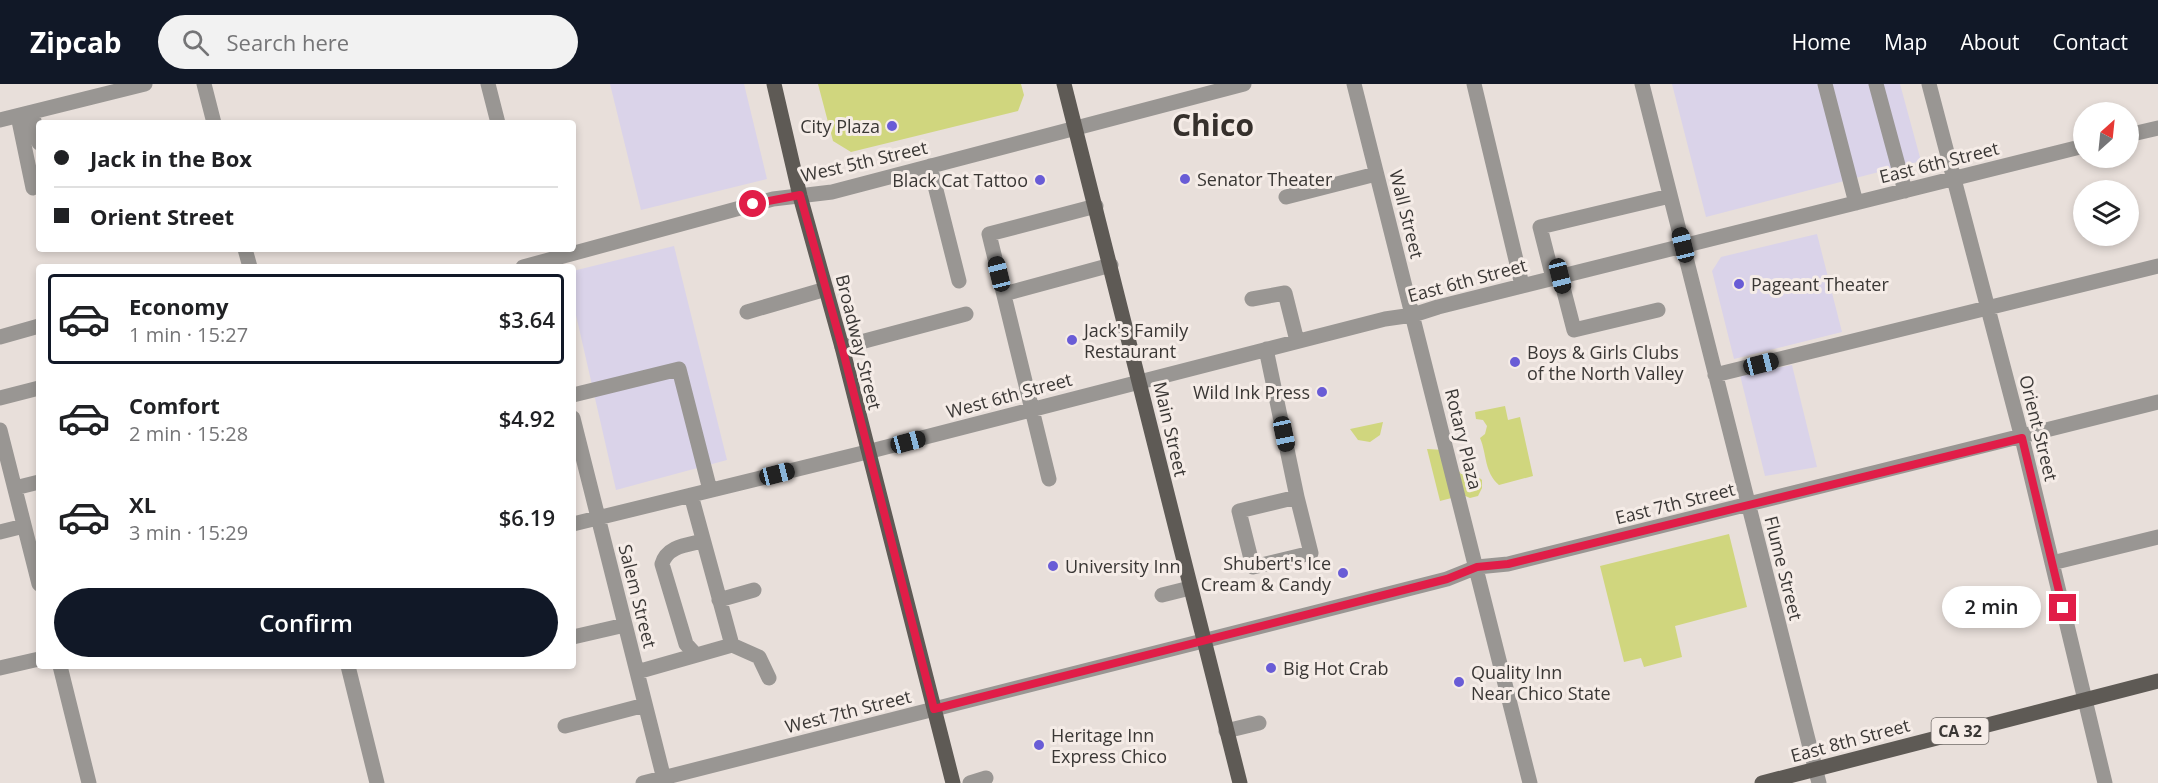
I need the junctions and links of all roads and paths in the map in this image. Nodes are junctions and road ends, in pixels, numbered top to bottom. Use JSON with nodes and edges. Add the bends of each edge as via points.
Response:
{"nodes":[{"id":1,"x":145,"y":84,"type":"edge"},
{"id":2,"x":204,"y":84,"type":"edge"},
{"id":3,"x":488,"y":84,"type":"edge"},
{"id":4,"x":774,"y":84,"type":"edge"},
{"id":5,"x":1064,"y":84,"type":"edge"},
{"id":6,"x":1244,"y":84,"type":"edge"},
{"id":7,"x":1354,"y":84,"type":"edge"},
{"id":8,"x":1474,"y":84,"type":"edge"},
{"id":9,"x":1642,"y":84,"type":"edge"},
{"id":10,"x":1825,"y":84,"type":"edge"},
{"id":11,"x":1876,"y":84,"type":"edge"},
{"id":12,"x":1929,"y":84,"type":"edge"},
{"id":13,"x":25,"y":114,"type":"junction"},
{"id":14,"x":0,"y":120,"type":"edge"},
{"id":15,"x":213,"y":120,"type":"edge"},
{"id":16,"x":497,"y":120,"type":"edge"},
{"id":17,"x":1075,"y":127,"type":"junction"},
{"id":18,"x":2158,"y":128,"type":"edge"},
{"id":19,"x":2139,"y":132,"type":"edge"},
{"id":20,"x":36,"y":137,"type":"edge"},
{"id":21,"x":2073,"y":149,"type":"edge"},
{"id":22,"x":930,"y":166,"type":"junction"},
{"id":23,"x":1376,"y":174,"type":"junction"},
{"id":24,"x":1954,"y":179,"type":"junction"},
{"id":25,"x":33,"y":188,"type":"dead end"},
{"id":26,"x":1905,"y":191,"type":"junction"},
{"id":27,"x":800,"y":195,"type":"junction"},
{"id":28,"x":1670,"y":196,"type":"junction"},
{"id":29,"x":1286,"y":197,"type":"dead end"},
{"id":30,"x":1856,"y":202,"type":"junction"},
{"id":31,"x":1096,"y":206,"type":"junction"},
{"id":32,"x":1683,"y":245,"type":"junction"},
{"id":33,"x":576,"y":250,"type":"edge"},
{"id":34,"x":569,"y":252,"type":"edge"},
{"id":35,"x":530,"y":262,"type":"edge"},
{"id":36,"x":1111,"y":265,"type":"junction"},
{"id":37,"x":2158,"y":266,"type":"edge"},
{"id":38,"x":1557,"y":277,"type":"junction"},
{"id":39,"x":959,"y":281,"type":"dead end"},
{"id":40,"x":1522,"y":285,"type":"junction"},
{"id":41,"x":826,"y":289,"type":"junction"},
{"id":42,"x":1004,"y":294,"type":"junction"},
{"id":43,"x":1252,"y":299,"type":"dead end"},
{"id":44,"x":1988,"y":309,"type":"junction"},
{"id":45,"x":1658,"y":310,"type":"dead end"},
{"id":46,"x":747,"y":312,"type":"dead end"},
{"id":47,"x":966,"y":314,"type":"dead end"},
{"id":48,"x":1413,"y":315,"type":"junction"},
{"id":49,"x":36,"y":327,"type":"edge"},
{"id":50,"x":0,"y":337,"type":"edge"},
{"id":51,"x":1297,"y":341,"type":"junction"},
{"id":52,"x":842,"y":347,"type":"junction"},
{"id":53,"x":1266,"y":349,"type":"junction"},
{"id":54,"x":1423,"y":354,"type":"joint"},
{"id":55,"x":1715,"y":375,"type":"junction"},
{"id":56,"x":1140,"y":381,"type":"junction"},
{"id":57,"x":36,"y":389,"type":"edge"},
{"id":58,"x":576,"y":394,"type":"edge"},
{"id":59,"x":0,"y":398,"type":"edge"},
{"id":60,"x":2158,"y":402,"type":"edge"},
{"id":61,"x":1032,"y":409,"type":"junction"},
{"id":62,"x":0,"y":430,"type":"edge"},
{"id":63,"x":576,"y":430,"type":"edge"},
{"id":64,"x":2022,"y":438,"type":"junction"},
{"id":65,"x":867,"y":453,"type":"junction"},
{"id":66,"x":1049,"y":479,"type":"dead end"},
{"id":67,"x":36,"y":483,"type":"edge"},
{"id":68,"x":15,"y":488,"type":"junction"},
{"id":69,"x":710,"y":490,"type":"junction"},
{"id":70,"x":691,"y":495,"type":"junction"},
{"id":71,"x":1297,"y":497,"type":"junction"},
{"id":72,"x":1748,"y":506,"type":"junction"},
{"id":73,"x":598,"y":517,"type":"junction"},
{"id":74,"x":576,"y":523,"type":"edge"},
{"id":75,"x":24,"y":526,"type":"junction"},
{"id":76,"x":0,"y":532,"type":"edge"},
{"id":77,"x":2158,"y":537,"type":"edge"},
{"id":78,"x":703,"y":540,"type":"junction"},
{"id":79,"x":35,"y":555,"type":"edge"},
{"id":80,"x":2052,"y":563,"type":"junction"},
{"id":81,"x":1477,"y":567,"type":"junction"},
{"id":82,"x":1190,"y":588,"type":"junction"},
{"id":83,"x":754,"y":590,"type":"dead end"},
{"id":84,"x":1162,"y":595,"type":"dead end"},
{"id":85,"x":719,"y":600,"type":"junction"},
{"id":86,"x":625,"y":625,"type":"junction"},
{"id":87,"x":576,"y":636,"type":"edge"},
{"id":88,"x":1202,"y":641,"type":"junction"},
{"id":89,"x":732,"y":645,"type":"junction"},
{"id":90,"x":696,"y":656,"type":"junction"},
{"id":91,"x":36,"y":660,"type":"edge"},
{"id":92,"x":0,"y":668,"type":"edge"},
{"id":93,"x":61,"y":669,"type":"edge"},
{"id":94,"x":349,"y":669,"type":"edge"},
{"id":95,"x":637,"y":672,"type":"junction"},
{"id":96,"x":769,"y":678,"type":"dead end"},
{"id":97,"x":2158,"y":681,"type":"edge"},
{"id":98,"x":2085,"y":698,"type":"junction"},
{"id":99,"x":645,"y":705,"type":"junction"},
{"id":100,"x":934,"y":709,"type":"junction"},
{"id":101,"x":1259,"y":723,"type":"dead end"},
{"id":102,"x":565,"y":726,"type":"dead end"},
{"id":103,"x":1226,"y":731,"type":"junction"},
{"id":104,"x":1817,"y":776,"type":"edge"},
{"id":105,"x":986,"y":778,"type":"dead end"},
{"id":106,"x":664,"y":780,"type":"edge"},
{"id":107,"x":89,"y":783,"type":"edge"},
{"id":108,"x":377,"y":783,"type":"edge"},
{"id":109,"x":642,"y":783,"type":"edge"},
{"id":110,"x":953,"y":783,"type":"edge"},
{"id":111,"x":970,"y":783,"type":"edge"},
{"id":112,"x":1240,"y":783,"type":"edge"},
{"id":113,"x":1530,"y":783,"type":"edge"},
{"id":114,"x":1762,"y":783,"type":"edge"},
{"id":115,"x":2105,"y":783,"type":"edge"}],
"edges":[{"from":1,"to":13,"type":"street"},
{"from":2,"to":15,"type":"street"},
{"from":3,"to":16,"type":"street"},
{"from":4,"to":27,"type":"main road","name":"Broadway Street"},
{"from":5,"to":17,"type":"main road","name":"Main Street"},
{"from":6,"to":17,"type":"street","name":"West 5th Street"},
{"from":7,"to":23,"type":"street","name":"Wall Street"},
{"from":8,"to":40,"type":"street"},
{"from":9,"to":28,"type":"street","name":"Flume Street"},
{"from":10,"to":30,"type":"street"},
{"from":11,"to":26,"type":"street"},
{"from":12,"to":24,"type":"street","name":"Orient Street"},
{"from":13,"to":14,"type":"street"},
{"from":13,"to":20,"type":"street"},
{"from":13,"to":25,"type":"street"},
{"from":17,"to":22,"type":"street","name":"West 5th Street"},
{"from":17,"to":31,"type":"main road","name":"Main Street"},
{"from":18,"to":19,"type":"street"},
{"from":21,"to":24,"type":"street","name":"East 6th Street"},
{"from":22,"to":27,"type":"street","name":"West 5th Street","via":[[834,191]]},
{"from":22,"to":39,"type":"street"},
{"from":23,"to":29,"type":"street"},
{"from":23,"to":48,"type":"street","name":"Wall Street"},
{"from":24,"to":26,"type":"street","name":"East 6th Street"},
{"from":24,"to":44,"type":"street","name":"Orient Street"},
{"from":26,"to":30,"type":"street","name":"East 6th Street"},
{"from":27,"to":33,"type":"street","name":"West 5th Street"},
{"from":27,"to":41,"type":"main road","name":"Broadway Street"},
{"from":28,"to":32,"type":"street","name":"Flume Street"},
{"from":28,"to":38,"type":"street","via":[[1540,227]]},
{"from":30,"to":32,"type":"street","name":"East 6th Street"},
{"from":31,"to":36,"type":"main road","name":"Main Street"},
{"from":31,"to":42,"type":"street","via":[[989,234]]},
{"from":32,"to":38,"type":"street","name":"East 6th Street"},
{"from":32,"to":55,"type":"street","name":"Flume Street"},
{"from":34,"to":35,"type":"street","name":"West 5th Street"},
{"from":36,"to":42,"type":"street"},
{"from":36,"to":56,"type":"main road","name":"Main Street"},
{"from":37,"to":44,"type":"street"},
{"from":38,"to":40,"type":"street","name":"East 6th Street"},
{"from":38,"to":45,"type":"street","via":[[1574,330]]},
{"from":40,"to":48,"type":"street","name":"East 6th Street"},
{"from":41,"to":46,"type":"street"},
{"from":41,"to":52,"type":"main road","name":"Broadway Street"},
{"from":42,"to":61,"type":"street"},
{"from":43,"to":51,"type":"street","via":[[1285,293]]},
{"from":44,"to":55,"type":"street"},
{"from":44,"to":64,"type":"street","name":"Orient Street"},
{"from":47,"to":52,"type":"street"},
{"from":48,"to":51,"type":"street","name":"East 6th Street"},
{"from":48,"to":54,"type":"street","name":"Wall Street"},
{"from":49,"to":50,"type":"street"},
{"from":51,"to":53,"type":"street","name":"East 6th Street"},
{"from":52,"to":65,"type":"main road","name":"Broadway Street"},
{"from":53,"to":56,"type":"street","name":"East 6th Street"},
{"from":53,"to":71,"type":"street"},
{"from":54,"to":81,"type":"street","name":"Rotary Plaza"},
{"from":55,"to":72,"type":"street","name":"Flume Street"},
{"from":56,"to":61,"type":"street","name":"West 6th Street"},
{"from":56,"to":82,"type":"main road","name":"Main Street"},
{"from":57,"to":59,"type":"street"},
{"from":58,"to":69,"type":"street","via":[[680,369]]},
{"from":60,"to":64,"type":"street","name":"East 7th Street"},
{"from":61,"to":65,"type":"street","name":"West 6th Street"},
{"from":61,"to":66,"type":"street"},
{"from":62,"to":68,"type":"street"},
{"from":63,"to":73,"type":"street","name":"Salem Street"},
{"from":64,"to":72,"type":"street","name":"East 7th Street"},
{"from":64,"to":80,"type":"street","name":"Orient Street"},
{"from":65,"to":69,"type":"street","name":"West 6th Street"},
{"from":65,"to":100,"type":"main road","name":"Broadway Street"},
{"from":67,"to":68,"type":"street"},
{"from":68,"to":75,"type":"street"},
{"from":69,"to":70,"type":"street","name":"West 6th Street"},
{"from":70,"to":73,"type":"street","name":"West 6th Street"},
{"from":70,"to":78,"type":"street"},
{"from":71,"to":71,"type":"street","via":[[1239,511],[1253,567],[1311,554]]},
{"from":72,"to":81,"type":"street","name":"East 7th Street","via":[[1508,564]]},
{"from":72,"to":104,"type":"street","name":"Flume Street"},
{"from":73,"to":74,"type":"street","name":"West 6th Street"},
{"from":73,"to":86,"type":"street","name":"Salem Street"},
{"from":75,"to":76,"type":"street"},
{"from":75,"to":79,"type":"street"},
{"from":77,"to":80,"type":"street"},
{"from":78,"to":85,"type":"street"},
{"from":78,"to":90,"type":"street","via":[[674,549],[664,555],[662,564],[686,644]]},
{"from":80,"to":98,"type":"street","name":"Orient Street"},
{"from":81,"to":88,"type":"street","name":"East 7th Street","via":[[1447,579]]},
{"from":81,"to":113,"type":"street"},
{"from":82,"to":84,"type":"street"},
{"from":82,"to":88,"type":"main road","name":"Main Street"},
{"from":83,"to":85,"type":"street"},
{"from":85,"to":89,"type":"street"},
{"from":86,"to":87,"type":"street"},
{"from":86,"to":95,"type":"street","name":"Salem Street"},
{"from":88,"to":100,"type":"street","name":"West 7th Street"},
{"from":88,"to":103,"type":"main road","name":"Main Street"},
{"from":89,"to":90,"type":"street"},
{"from":89,"to":96,"type":"street","via":[[759,657]]},
{"from":90,"to":95,"type":"street"},
{"from":91,"to":92,"type":"street"},
{"from":93,"to":107,"type":"street"},
{"from":94,"to":108,"type":"street"},
{"from":95,"to":99,"type":"street","name":"Salem Street"},
{"from":97,"to":98,"type":"main road","name":"East 8th Street","number":"CA 32"},
{"from":98,"to":104,"type":"main road","name":"East 8th Street","number":"CA 32"},
{"from":98,"to":115,"type":"street","name":"Orient Street"},
{"from":99,"to":102,"type":"street"},
{"from":99,"to":106,"type":"street","name":"Salem Street"},
{"from":100,"to":106,"type":"street","name":"West 7th Street"},
{"from":100,"to":110,"type":"main road","name":"Broadway Street"},
{"from":101,"to":103,"type":"street"},
{"from":103,"to":112,"type":"main road","name":"Main Street"},
{"from":104,"to":114,"type":"main road","name":"East 8th Street","number":"CA 32"},
{"from":105,"to":111,"type":"street"},
{"from":106,"to":109,"type":"street","name":"West 7th Street"}]}
